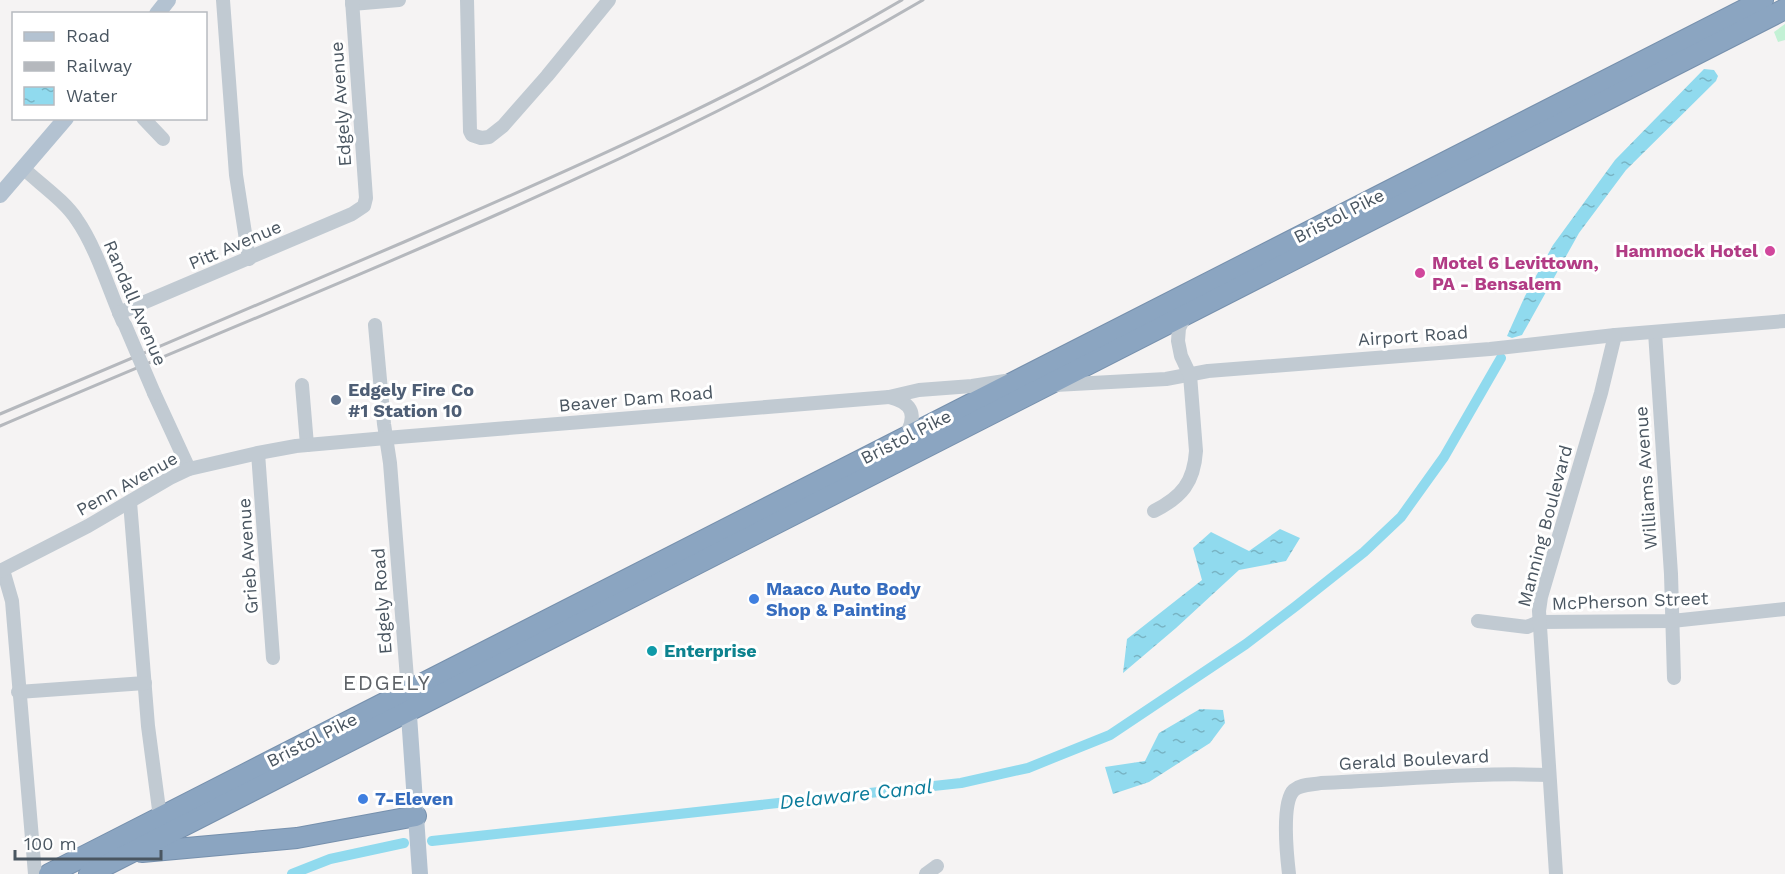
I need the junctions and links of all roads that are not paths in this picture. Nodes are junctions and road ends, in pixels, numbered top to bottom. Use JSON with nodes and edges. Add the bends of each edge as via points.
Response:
{"nodes":[{"id":1,"x":223,"y":0,"type":"edge"},
{"id":2,"x":399,"y":0,"type":"edge"},
{"id":3,"x":467,"y":0,"type":"edge"},
{"id":4,"x":609,"y":0,"type":"edge"},
{"id":5,"x":1763,"y":0,"type":"edge"},
{"id":6,"x":352,"y":2,"type":"edge"},
{"id":7,"x":1785,"y":9,"type":"edge"},
{"id":8,"x":64,"y":120,"type":"edge"},
{"id":9,"x":145,"y":120,"type":"edge"},
{"id":10,"x":163,"y":139,"type":"dead end"},
{"id":11,"x":23,"y":168,"type":"junction"},
{"id":12,"x":0,"y":195,"type":"edge"},
{"id":13,"x":364,"y":206,"type":"joint"},
{"id":14,"x":249,"y":259,"type":"junction"},
{"id":15,"x":1186,"y":314,"type":"junction"},
{"id":16,"x":122,"y":319,"type":"junction"},
{"id":17,"x":1785,"y":321,"type":"edge"},
{"id":18,"x":375,"y":325,"type":"dead end"},
{"id":19,"x":1655,"y":332,"type":"junction"},
{"id":20,"x":1615,"y":335,"type":"junction"},
{"id":21,"x":1190,"y":375,"type":"junction"},
{"id":22,"x":1022,"y":378,"type":"junction"},
{"id":23,"x":302,"y":385,"type":"dead end"},
{"id":24,"x":1044,"y":387,"type":"junction"},
{"id":25,"x":889,"y":397,"type":"junction"},
{"id":26,"x":905,"y":437,"type":"junction"},
{"id":27,"x":386,"y":438,"type":"junction"},
{"id":28,"x":307,"y":445,"type":"junction"},
{"id":29,"x":258,"y":453,"type":"junction"},
{"id":30,"x":189,"y":469,"type":"junction"},
{"id":31,"x":130,"y":502,"type":"junction"},
{"id":32,"x":1154,"y":511,"type":"dead end"},
{"id":33,"x":1,"y":571,"type":"edge"},
{"id":34,"x":1785,"y":609,"type":"edge"},
{"id":35,"x":1478,"y":621,"type":"dead end"},
{"id":36,"x":1672,"y":621,"type":"junction"},
{"id":37,"x":1539,"y":622,"type":"junction"},
{"id":38,"x":273,"y":658,"type":"dead end"},
{"id":39,"x":1674,"y":678,"type":"dead end"},
{"id":40,"x":145,"y":683,"type":"junction"},
{"id":41,"x":408,"y":691,"type":"junction"},
{"id":42,"x":18,"y":692,"type":"junction"},
{"id":43,"x":408,"y":711,"type":"junction"},
{"id":44,"x":1549,"y":774,"type":"junction"},
{"id":45,"x":416,"y":816,"type":"junction"},
{"id":46,"x":160,"y":817,"type":"junction"},
{"id":47,"x":128,"y":854,"type":"junction"},
{"id":48,"x":34,"y":874,"type":"edge"},
{"id":49,"x":49,"y":874,"type":"edge"},
{"id":50,"x":89,"y":874,"type":"edge"},
{"id":51,"x":420,"y":874,"type":"edge"},
{"id":52,"x":1289,"y":874,"type":"edge"},
{"id":53,"x":1556,"y":874,"type":"edge"}],
"edges":[{"from":1,"to":14,"type":"street","via":[[236,175]]},
{"from":2,"to":6,"type":"street"},
{"from":3,"to":4,"type":"street","via":[[470,131],[481,138],[503,126]]},
{"from":5,"to":22,"type":"highway","name":"Bristol Pike"},
{"from":6,"to":13,"type":"street","name":"Edgely Avenue"},
{"from":7,"to":15,"type":"highway","name":"Bristol Pike"},
{"from":8,"to":11,"type":"main road"},
{"from":9,"to":10,"type":"street"},
{"from":11,"to":12,"type":"main road"},
{"from":11,"to":16,"type":"street","name":"Randall Avenue","via":[[77,218]]},
{"from":13,"to":14,"type":"street","name":"Pitt Avenue"},
{"from":14,"to":16,"type":"street","name":"Pitt Avenue"},
{"from":15,"to":21,"type":"street","via":[[1178,340]]},
{"from":15,"to":24,"type":"highway","name":"Bristol Pike"},
{"from":16,"to":30,"type":"street","name":"Randall Avenue","bridge":true},
{"from":17,"to":19,"type":"street","name":"Airport Road"},
{"from":18,"to":27,"type":"street","name":"Edgely Road"},
{"from":19,"to":20,"type":"street","name":"Airport Road"},
{"from":19,"to":36,"type":"street","name":"Williams Avenue"},
{"from":20,"to":21,"type":"street","name":"Airport Road"},
{"from":20,"to":37,"type":"street","name":"Manning Boulevard","via":[[1541,597]]},
{"from":21,"to":24,"type":"street","name":"Airport Road"},
{"from":21,"to":32,"type":"street","via":[[1196,451],[1192,476],[1180,494]]},
{"from":22,"to":25,"type":"street","name":"Beaver Dam Road"},
{"from":22,"to":26,"type":"highway","name":"Bristol Pike"},
{"from":23,"to":28,"type":"street"},
{"from":24,"to":43,"type":"highway","name":"Bristol Pike"},
{"from":25,"to":26,"type":"street","via":[[910,409],[912,419]]},
{"from":25,"to":27,"type":"street","name":"Beaver Dam Road"},
{"from":26,"to":41,"type":"highway","name":"Bristol Pike"},
{"from":27,"to":28,"type":"street","name":"Penn Avenue"},
{"from":27,"to":41,"type":"street","name":"Edgely Road"},
{"from":28,"to":29,"type":"street","name":"Penn Avenue"},
{"from":29,"to":30,"type":"street","name":"Penn Avenue"},
{"from":29,"to":38,"type":"street","name":"Grieb Avenue"},
{"from":30,"to":31,"type":"street","name":"Penn Avenue"},
{"from":31,"to":33,"type":"street","name":"Penn Avenue"},
{"from":31,"to":40,"type":"street"},
{"from":33,"to":42,"type":"street","via":[[12,601]]},
{"from":34,"to":36,"type":"street","name":"McPherson Street"},
{"from":35,"to":37,"type":"street","name":"McPherson Street","via":[[1527,627]]},
{"from":36,"to":37,"type":"street","name":"McPherson Street"},
{"from":36,"to":39,"type":"street","name":"Williams Avenue"},
{"from":37,"to":44,"type":"street","name":"Manning Boulevard"},
{"from":40,"to":42,"type":"street"},
{"from":40,"to":46,"type":"street"},
{"from":41,"to":43,"type":"main road","name":"Edgely Road"},
{"from":41,"to":46,"type":"highway","name":"Bristol Pike"},
{"from":42,"to":48,"type":"street"},
{"from":43,"to":45,"type":"main road","name":"Edgely Road"},
{"from":43,"to":47,"type":"highway","name":"Bristol Pike"},
{"from":44,"to":52,"type":"street","name":"Gerald Boulevard","via":[[1445,776],[1301,786],[1289,801],[1286,821]]},
{"from":44,"to":53,"type":"street","name":"Manning Boulevard"},
{"from":45,"to":47,"type":"highway","via":[[297,838]]},
{"from":45,"to":51,"type":"main road","name":"Edgely Road"},
{"from":46,"to":49,"type":"highway","name":"Bristol Pike"},
{"from":47,"to":50,"type":"highway","name":"Bristol Pike"}]}
